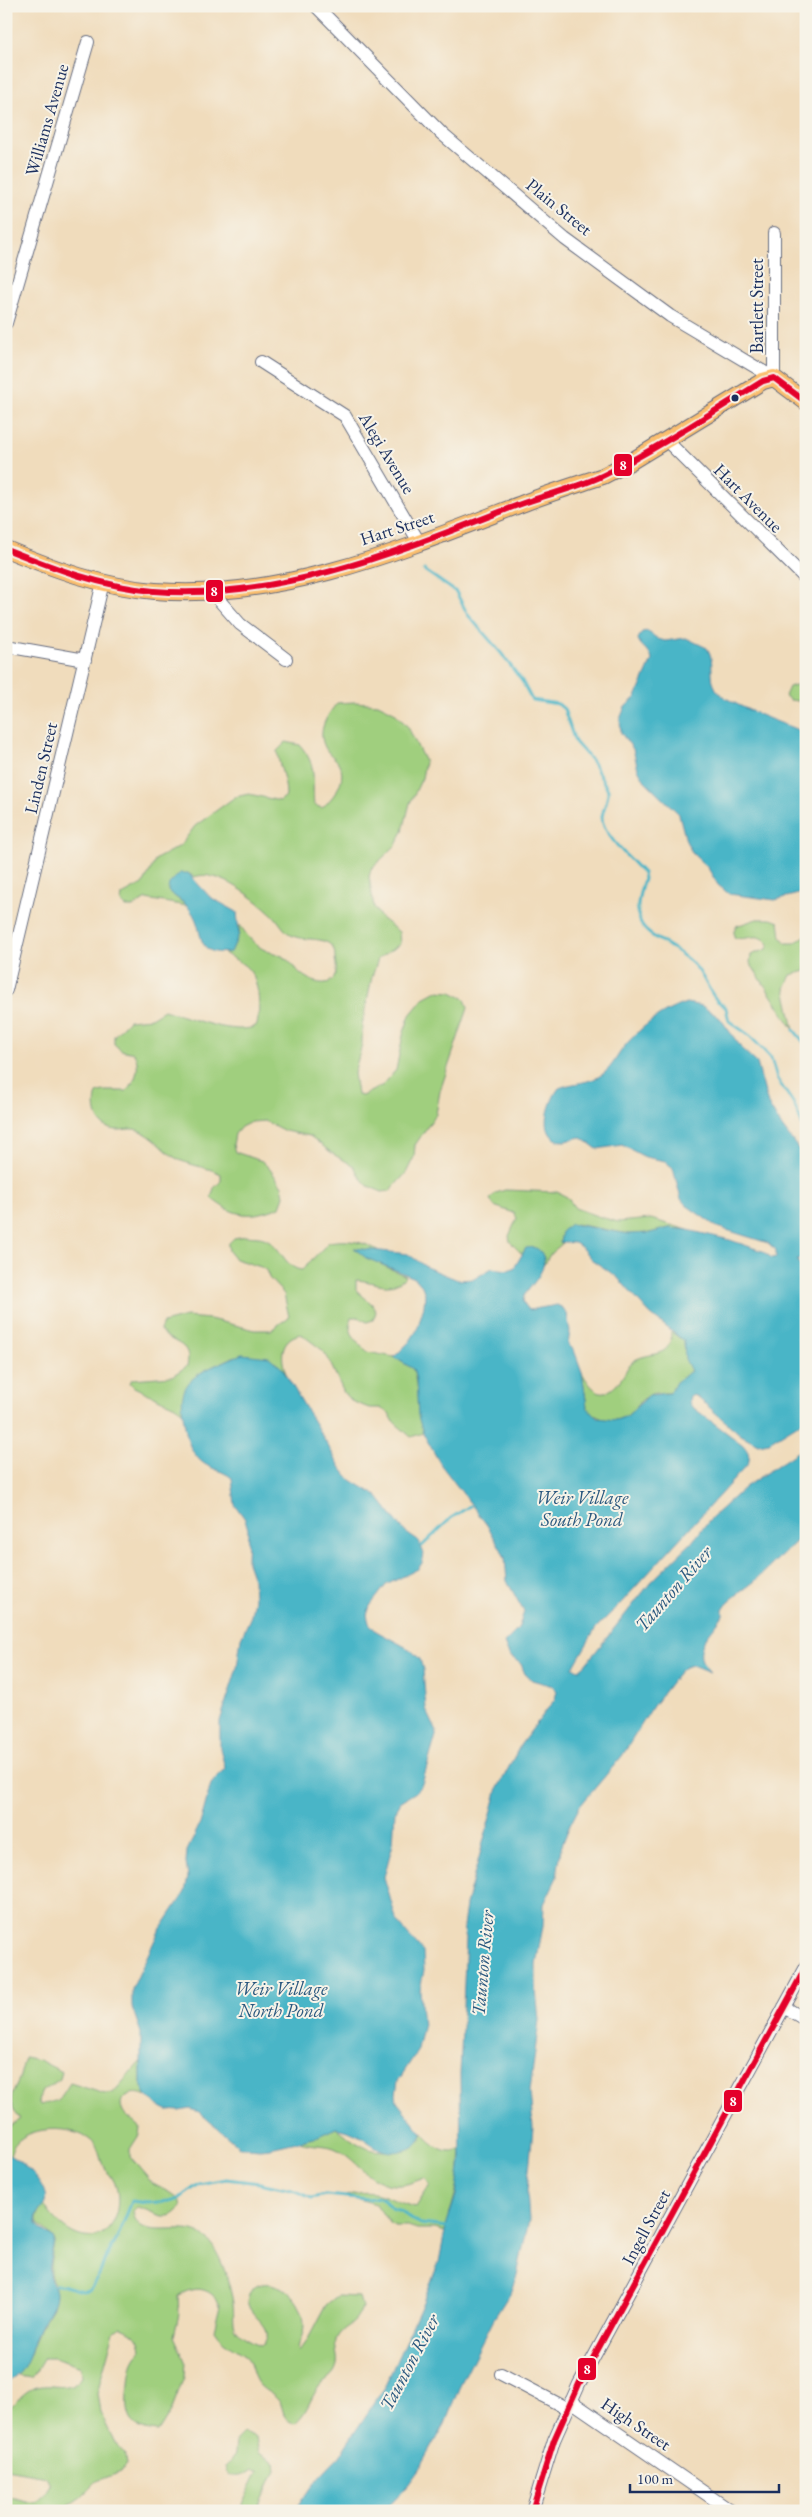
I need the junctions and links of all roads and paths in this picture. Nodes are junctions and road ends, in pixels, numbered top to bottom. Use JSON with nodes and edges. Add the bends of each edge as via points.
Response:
{"nodes":[{"id":1,"x":316,"y":6,"type":"edge"},
{"id":2,"x":88,"y":42,"type":"dead end"},
{"id":3,"x":774,"y":233,"type":"dead end"},
{"id":4,"x":6,"y":323,"type":"edge"},
{"id":5,"x":261,"y":362,"type":"dead end"},
{"id":6,"x":774,"y":378,"type":"junction"},
{"id":7,"x":805,"y":400,"type":"edge"},
{"id":8,"x":666,"y":440,"type":"junction"},
{"id":9,"x":419,"y":542,"type":"junction"},
{"id":10,"x":6,"y":549,"type":"edge"},
{"id":11,"x":806,"y":580,"type":"edge"},
{"id":12,"x":103,"y":582,"type":"junction"},
{"id":13,"x":211,"y":591,"type":"junction"},
{"id":14,"x":6,"y":646,"type":"edge"},
{"id":15,"x":286,"y":659,"type":"dead end"},
{"id":16,"x":85,"y":660,"type":"junction"},
{"id":17,"x":6,"y":990,"type":"edge"},
{"id":18,"x":806,"y":1967,"type":"edge"},
{"id":19,"x":784,"y":2007,"type":"junction"},
{"id":20,"x":806,"y":2020,"type":"edge"},
{"id":21,"x":501,"y":2374,"type":"dead end"},
{"id":22,"x":569,"y":2405,"type":"junction"},
{"id":23,"x":532,"y":2511,"type":"edge"},
{"id":24,"x":731,"y":2511,"type":"edge"}],
"edges":[{"from":1,"to":6,"type":"street","name":"Plain Street","via":[[448,139],[565,239],[677,321]]},
{"from":2,"to":4,"type":"street","name":"Williams Avenue"},
{"from":3,"to":6,"type":"street","name":"Bartlett Street"},
{"from":5,"to":9,"type":"street","name":"Alegi Avenue","via":[[345,416]]},
{"from":6,"to":7,"type":"main road","name":"Plain Street"},
{"from":6,"to":8,"type":"main road","name":"Hart Street","via":[[742,392]]},
{"from":8,"to":9,"type":"main road","name":"Hart Street","via":[[602,476]]},
{"from":8,"to":11,"type":"street","name":"Hart Avenue"},
{"from":9,"to":13,"type":"main road","name":"Hart Street","via":[[312,576],[252,588]]},
{"from":10,"to":12,"type":"main road","name":"Hart Street","via":[[54,568]]},
{"from":12,"to":13,"type":"main road","name":"Hart Street","via":[[154,591]]},
{"from":12,"to":16,"type":"street","name":"Linden Street"},
{"from":13,"to":15,"type":"street","via":[[240,624]]},
{"from":14,"to":16,"type":"street"},
{"from":16,"to":17,"type":"street","name":"Linden Street"},
{"from":18,"to":19,"type":"street","name":"Ingell Street"},
{"from":19,"to":20,"type":"street"},
{"from":19,"to":22,"type":"street","name":"Ingell Street"},
{"from":21,"to":22,"type":"street","name":"High Street"},
{"from":22,"to":23,"type":"street","name":"Ingell Street"},
{"from":22,"to":24,"type":"street","name":"High Street"}]}
